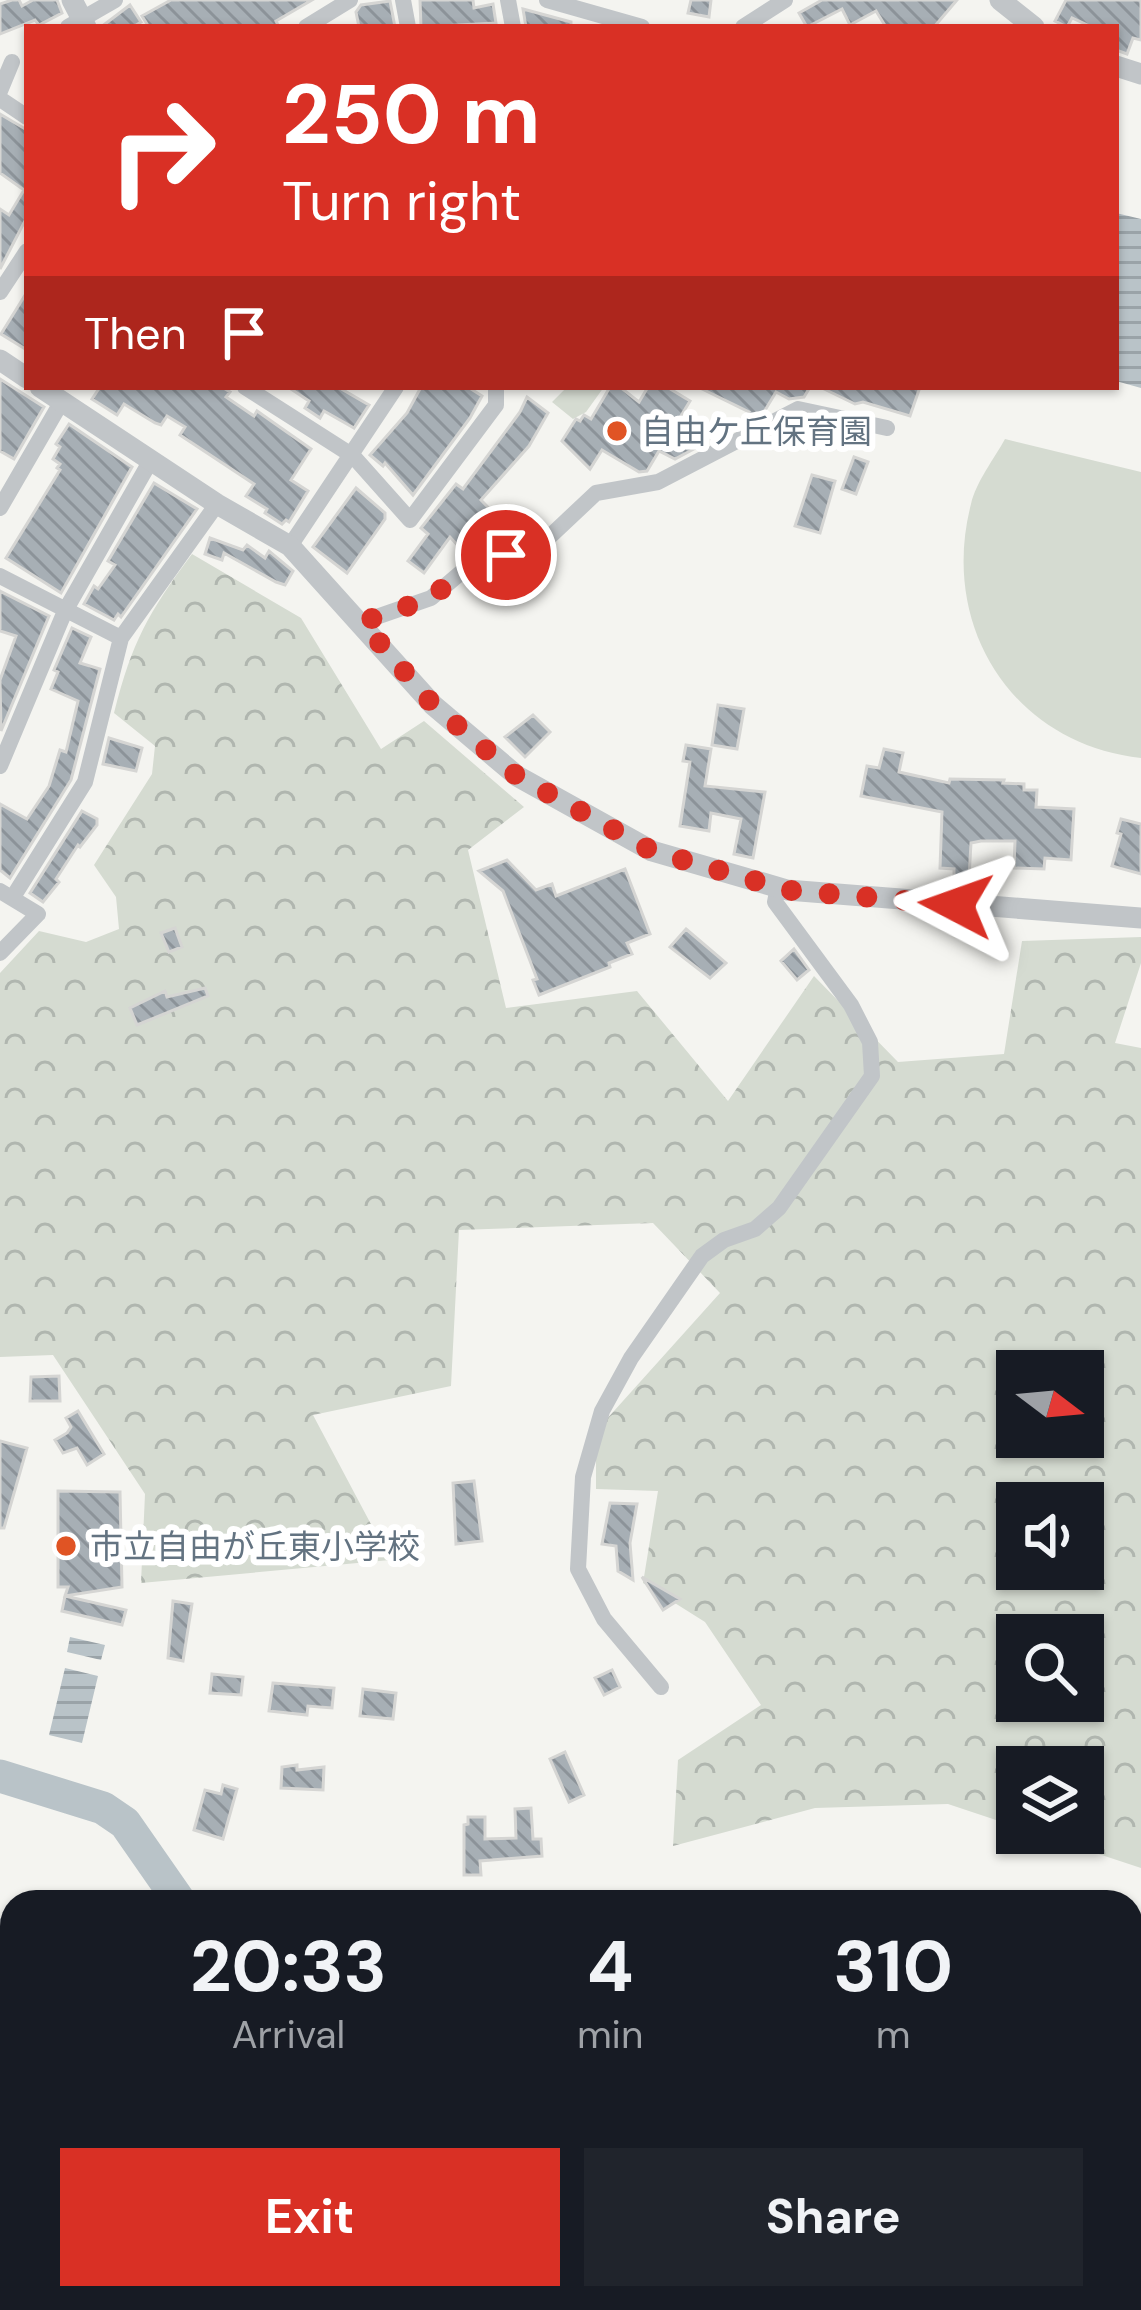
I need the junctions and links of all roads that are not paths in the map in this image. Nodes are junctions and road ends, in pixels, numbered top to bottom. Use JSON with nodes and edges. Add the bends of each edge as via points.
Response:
{"nodes":[{"id":1,"x":115,"y":0,"type":"edge"},
{"id":2,"x":350,"y":0,"type":"edge"},
{"id":3,"x":547,"y":0,"type":"edge"},
{"id":4,"x":784,"y":0,"type":"edge"},
{"id":5,"x":1000,"y":0,"type":"edge"},
{"id":6,"x":77,"y":18,"type":"edge"},
{"id":7,"x":311,"y":24,"type":"edge"},
{"id":8,"x":631,"y":24,"type":"edge"},
{"id":9,"x":748,"y":24,"type":"edge"},
{"id":10,"x":1030,"y":24,"type":"edge"},
{"id":11,"x":13,"y":59,"type":"edge"},
{"id":12,"x":0,"y":95,"type":"edge"},
{"id":13,"x":24,"y":115,"type":"edge"},
{"id":14,"x":24,"y":255,"type":"edge"},
{"id":15,"x":0,"y":292,"type":"edge"},
{"id":16,"x":250,"y":390,"type":"edge"},
{"id":17,"x":393,"y":390,"type":"edge"},
{"id":18,"x":496,"y":390,"type":"edge"},
{"id":19,"x":66,"y":394,"type":"edge"},
{"id":20,"x":887,"y":428,"type":"dead end"},
{"id":21,"x":352,"y":456,"type":"junction"},
{"id":22,"x":151,"y":460,"type":"junction"},
{"id":23,"x":0,"y":465,"type":"edge"},
{"id":24,"x":18,"y":476,"type":"junction"},
{"id":25,"x":218,"y":504,"type":"junction"},
{"id":26,"x":0,"y":508,"type":"edge"},
{"id":27,"x":290,"y":546,"type":"junction"},
{"id":28,"x":0,"y":576,"type":"edge"},
{"id":29,"x":64,"y":611,"type":"junction"},
{"id":30,"x":362,"y":622,"type":"junction"},
{"id":31,"x":121,"y":638,"type":"junction"},
{"id":32,"x":0,"y":766,"type":"edge"},
{"id":33,"x":778,"y":887,"type":"junction"},
{"id":34,"x":6,"y":894,"type":"edge"},
{"id":35,"x":1141,"y":918,"type":"edge"},
{"id":36,"x":0,"y":953,"type":"edge"},
{"id":37,"x":661,"y":1687,"type":"dead end"}],
"edges":[{"from":1,"to":6,"type":"street"},
{"from":2,"to":7,"type":"street"},
{"from":3,"to":8,"type":"street"},
{"from":4,"to":9,"type":"street"},
{"from":5,"to":10,"type":"street"},
{"from":11,"to":12,"type":"street"},
{"from":12,"to":13,"type":"street"},
{"from":14,"to":15,"type":"street"},
{"from":16,"to":21,"type":"street"},
{"from":17,"to":21,"type":"street"},
{"from":18,"to":21,"type":"street","via":[[496,405],[410,520]]},
{"from":19,"to":22,"type":"street"},
{"from":19,"to":24,"type":"street"},
{"from":20,"to":30,"type":"street","via":[[798,409],[658,482],[596,493],[544,542],[471,564],[431,598]]},
{"from":21,"to":27,"type":"street"},
{"from":22,"to":25,"type":"street"},
{"from":22,"to":29,"type":"street"},
{"from":23,"to":24,"type":"street"},
{"from":24,"to":26,"type":"street"},
{"from":25,"to":27,"type":"street"},
{"from":25,"to":31,"type":"street"},
{"from":27,"to":30,"type":"street"},
{"from":28,"to":29,"type":"street"},
{"from":29,"to":31,"type":"street"},
{"from":29,"to":32,"type":"street"},
{"from":30,"to":33,"type":"street","via":[[433,705],[517,776],[652,851]]},
{"from":31,"to":34,"type":"street","via":[[85,782]]},
{"from":33,"to":35,"type":"street"},
{"from":33,"to":37,"type":"street","via":[[775,902],[870,1042],[872,1076],[779,1208],[702,1256],[602,1411],[583,1478],[578,1569],[604,1619]]},
{"from":34,"to":36,"type":"street","via":[[38,914]]}]}
